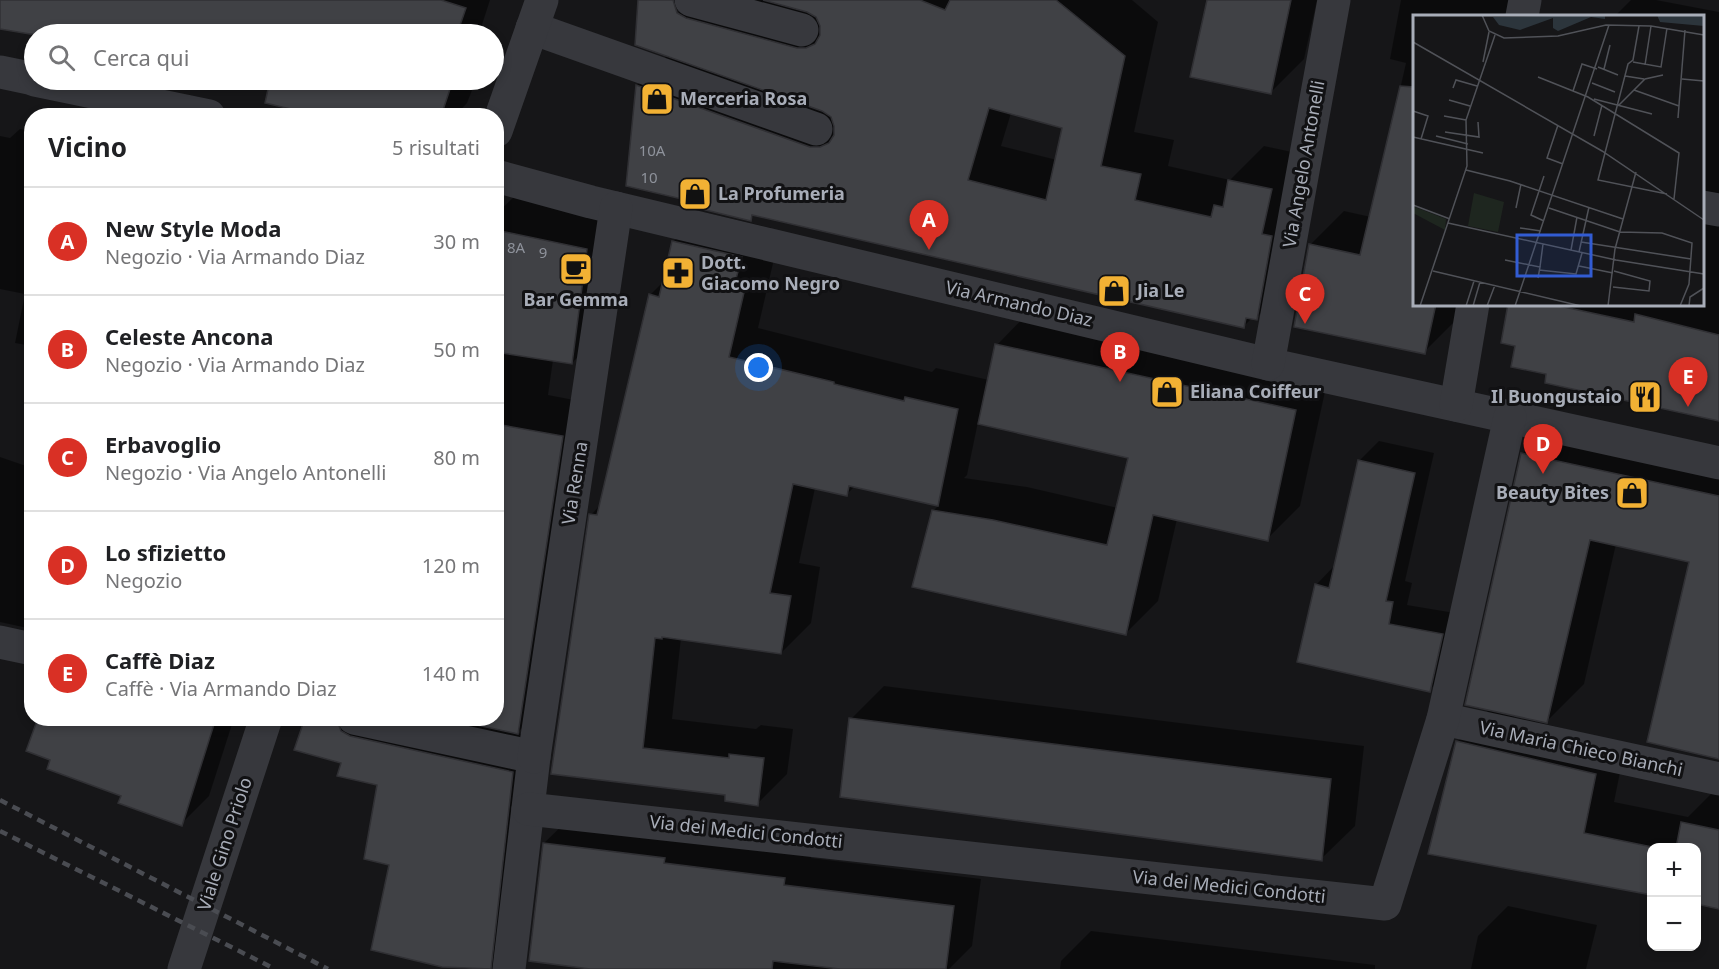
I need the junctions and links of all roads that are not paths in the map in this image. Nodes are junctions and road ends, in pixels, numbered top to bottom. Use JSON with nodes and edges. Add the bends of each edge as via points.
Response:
{"nodes":[{"id":1,"x":691,"y":0,"type":"edge"},
{"id":2,"x":1334,"y":0,"type":"edge"},
{"id":3,"x":1525,"y":0,"type":"edge"},
{"id":4,"x":537,"y":14,"type":"edge"},
{"id":5,"x":1522,"y":15,"type":"edge"},
{"id":6,"x":802,"y":30,"type":"dead end"},
{"id":7,"x":0,"y":72,"type":"edge"},
{"id":8,"x":24,"y":77,"type":"edge"},
{"id":9,"x":87,"y":90,"type":"edge"},
{"id":10,"x":171,"y":108,"type":"edge"},
{"id":11,"x":504,"y":108,"type":"edge"},
{"id":12,"x":816,"y":129,"type":"dead end"},
{"id":13,"x":504,"y":178,"type":"edge"},
{"id":14,"x":1704,"y":207,"type":"edge"},
{"id":15,"x":616,"y":208,"type":"junction"},
{"id":16,"x":1719,"y":210,"type":"edge"},
{"id":17,"x":1473,"y":306,"type":"edge"},
{"id":18,"x":1268,"y":364,"type":"junction"},
{"id":19,"x":1456,"y":405,"type":"junction"},
{"id":20,"x":1510,"y":417,"type":"junction"},
{"id":21,"x":1719,"y":463,"type":"edge"},
{"id":22,"x":0,"y":642,"type":"edge"},
{"id":23,"x":24,"y":647,"type":"edge"},
{"id":24,"x":1443,"y":719,"type":"junction"},
{"id":25,"x":263,"y":726,"type":"edge"},
{"id":26,"x":391,"y":726,"type":"edge"},
{"id":27,"x":534,"y":757,"type":"junction"},
{"id":28,"x":1719,"y":779,"type":"edge"},
{"id":29,"x":528,"y":809,"type":"junction"},
{"id":30,"x":184,"y":969,"type":"edge"},
{"id":31,"x":509,"y":969,"type":"edge"}],
"edges":[{"from":1,"to":6,"type":"street"},
{"from":2,"to":18,"type":"street","name":"Via Angelo Antonelli"},
{"from":3,"to":5,"type":"street"},
{"from":4,"to":11,"type":"street"},
{"from":4,"to":12,"type":"street"},
{"from":7,"to":8,"type":"street"},
{"from":9,"to":10,"type":"street"},
{"from":13,"to":15,"type":"street","name":"Via Armando Diaz"},
{"from":14,"to":16,"type":"street"},
{"from":15,"to":18,"type":"street","name":"Via Armando Diaz"},
{"from":15,"to":27,"type":"street","name":"Via Renna"},
{"from":17,"to":19,"type":"street"},
{"from":18,"to":19,"type":"street","name":"Via Armando Diaz"},
{"from":19,"to":20,"type":"street","name":"Via Armando Diaz"},
{"from":20,"to":21,"type":"street","name":"Via Armando Diaz"},
{"from":20,"to":24,"type":"street","name":"Via dei Medici Condotti"},
{"from":22,"to":23,"type":"street"},
{"from":24,"to":28,"type":"street","name":"Via Maria Chieco Bianchi"},
{"from":24,"to":29,"type":"street","name":"Via dei Medici Condotti","via":[[1384,904]]},
{"from":25,"to":30,"type":"street","name":"Viale Gino Priolo"},
{"from":26,"to":27,"type":"street"},
{"from":27,"to":29,"type":"street","name":"Via Renna"},
{"from":29,"to":31,"type":"street","name":"Via Renna"}]}
